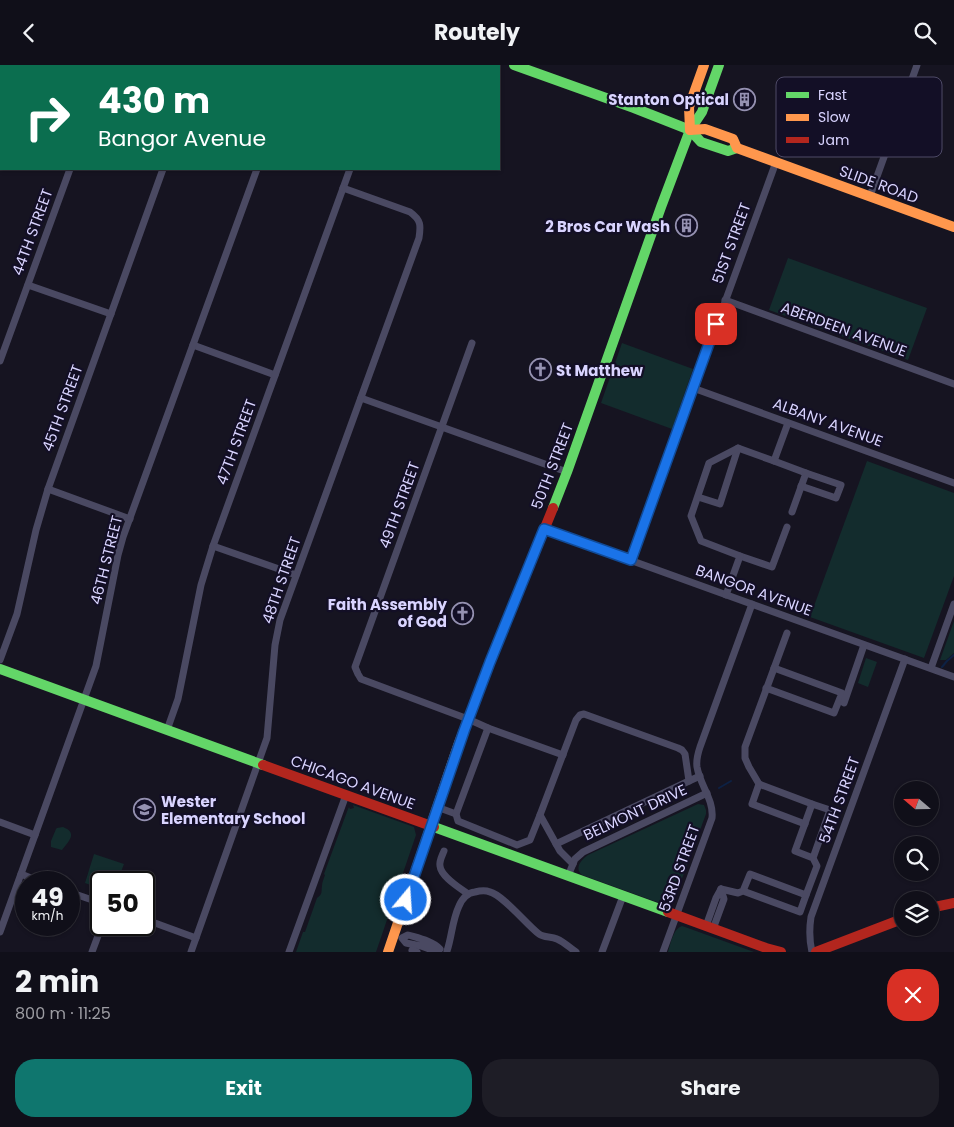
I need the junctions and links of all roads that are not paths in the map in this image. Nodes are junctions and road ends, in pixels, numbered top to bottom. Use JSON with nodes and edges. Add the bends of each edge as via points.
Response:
{"nodes":[{"id":1,"x":514,"y":65,"type":"edge"},
{"id":2,"x":704,"y":65,"type":"edge"},
{"id":3,"x":719,"y":65,"type":"edge"},
{"id":4,"x":917,"y":65,"type":"edge"},
{"id":5,"x":913,"y":77,"type":"edge"},
{"id":6,"x":690,"y":130,"type":"junction"},
{"id":7,"x":884,"y":157,"type":"edge"},
{"id":8,"x":776,"y":162,"type":"junction"},
{"id":9,"x":70,"y":170,"type":"edge"},
{"id":10,"x":163,"y":170,"type":"edge"},
{"id":11,"x":257,"y":170,"type":"edge"},
{"id":12,"x":350,"y":170,"type":"edge"},
{"id":13,"x":343,"y":188,"type":"junction"},
{"id":14,"x":870,"y":196,"type":"junction"},
{"id":15,"x":954,"y":227,"type":"edge"},
{"id":16,"x":28,"y":285,"type":"junction"},
{"id":17,"x":725,"y":300,"type":"junction"},
{"id":18,"x":111,"y":314,"type":"junction"},
{"id":19,"x":472,"y":343,"type":"dead end"},
{"id":20,"x":193,"y":345,"type":"junction"},
{"id":21,"x":0,"y":361,"type":"edge"},
{"id":22,"x":275,"y":375,"type":"junction"},
{"id":23,"x":954,"y":384,"type":"edge"},
{"id":24,"x":693,"y":388,"type":"junction"},
{"id":25,"x":361,"y":398,"type":"junction"},
{"id":26,"x":788,"y":423,"type":"junction"},
{"id":27,"x":442,"y":427,"type":"junction"},
{"id":28,"x":738,"y":448,"type":"junction"},
{"id":29,"x":774,"y":461,"type":"junction"},
{"id":30,"x":567,"y":472,"type":"junction"},
{"id":31,"x":806,"y":473,"type":"junction"},
{"id":32,"x":954,"y":483,"type":"edge"},
{"id":33,"x":801,"y":486,"type":"junction"},
{"id":34,"x":48,"y":489,"type":"junction"},
{"id":35,"x":698,"y":497,"type":"junction"},
{"id":36,"x":792,"y":512,"type":"dead end"},
{"id":37,"x":130,"y":519,"type":"junction"},
{"id":38,"x":787,"y":527,"type":"dead end"},
{"id":39,"x":544,"y":529,"type":"junction"},
{"id":40,"x":213,"y":546,"type":"junction"},
{"id":41,"x":740,"y":556,"type":"junction"},
{"id":42,"x":631,"y":560,"type":"junction"},
{"id":43,"x":296,"y":575,"type":"junction"},
{"id":44,"x":726,"y":595,"type":"junction"},
{"id":45,"x":954,"y":604,"type":"edge"},
{"id":46,"x":752,"y":605,"type":"junction"},
{"id":47,"x":787,"y":633,"type":"dead end"},
{"id":48,"x":864,"y":645,"type":"junction"},
{"id":49,"x":905,"y":659,"type":"junction"},
{"id":50,"x":0,"y":660,"type":"edge"},
{"id":51,"x":774,"y":668,"type":"junction"},
{"id":52,"x":0,"y":669,"type":"edge"},
{"id":53,"x":931,"y":669,"type":"junction"},
{"id":54,"x":954,"y":677,"type":"edge"},
{"id":55,"x":766,"y":689,"type":"junction"},
{"id":56,"x":85,"y":700,"type":"junction"},
{"id":57,"x":844,"y":703,"type":"dead end"},
{"id":58,"x":468,"y":719,"type":"junction"},
{"id":59,"x":488,"y":728,"type":"junction"},
{"id":60,"x":167,"y":730,"type":"junction"},
{"id":61,"x":563,"y":755,"type":"junction"},
{"id":62,"x":259,"y":764,"type":"junction"},
{"id":63,"x":700,"y":776,"type":"junction"},
{"id":64,"x":689,"y":781,"type":"junction"},
{"id":65,"x":759,"y":784,"type":"junction"},
{"id":66,"x":706,"y":793,"type":"junction"},
{"id":67,"x":346,"y":795,"type":"junction"},
{"id":68,"x":812,"y":804,"type":"junction"},
{"id":69,"x":437,"y":807,"type":"junction"},
{"id":70,"x":456,"y":814,"type":"junction"},
{"id":71,"x":540,"y":815,"type":"junction"},
{"id":72,"x":0,"y":822,"type":"edge"},
{"id":73,"x":805,"y":824,"type":"junction"},
{"id":74,"x":431,"y":827,"type":"junction"},
{"id":75,"x":35,"y":835,"type":"junction"},
{"id":76,"x":556,"y":844,"type":"junction"},
{"id":77,"x":444,"y":851,"type":"dead end"},
{"id":78,"x":814,"y":858,"type":"junction"},
{"id":79,"x":573,"y":864,"type":"junction"},
{"id":80,"x":22,"y":871,"type":"edge"},
{"id":81,"x":568,"y":877,"type":"junction"},
{"id":82,"x":15,"y":891,"type":"edge"},
{"id":83,"x":743,"y":891,"type":"junction"},
{"id":84,"x":468,"y":894,"type":"junction"},
{"id":85,"x":806,"y":895,"type":"junction"},
{"id":86,"x":623,"y":896,"type":"junction"},
{"id":87,"x":954,"y":903,"type":"edge"},
{"id":88,"x":939,"y":906,"type":"edge"},
{"id":89,"x":676,"y":915,"type":"junction"},
{"id":90,"x":894,"y":922,"type":"edge"},
{"id":91,"x":155,"y":923,"type":"edge"},
{"id":92,"x":709,"y":928,"type":"junction"},
{"id":93,"x":0,"y":932,"type":"edge"},
{"id":94,"x":98,"y":936,"type":"edge"},
{"id":95,"x":196,"y":938,"type":"junction"},
{"id":96,"x":447,"y":951,"type":"edge"},
{"id":97,"x":92,"y":952,"type":"edge"},
{"id":98,"x":191,"y":952,"type":"edge"},
{"id":99,"x":289,"y":952,"type":"edge"},
{"id":100,"x":388,"y":952,"type":"edge"},
{"id":101,"x":576,"y":952,"type":"edge"},
{"id":102,"x":602,"y":952,"type":"edge"},
{"id":103,"x":663,"y":952,"type":"edge"},
{"id":104,"x":781,"y":952,"type":"edge"},
{"id":105,"x":814,"y":952,"type":"edge"}],
"edges":[{"from":1,"to":6,"type":"main road","name":"SLIDE ROAD"},
{"from":2,"to":6,"type":"main road","name":"50TH STREET","via":[[689,107]]},
{"from":3,"to":6,"type":"main road","name":"50TH STREET","via":[[702,112]]},
{"from":4,"to":5,"type":"street"},
{"from":6,"to":8,"type":"main road","name":"SLIDE ROAD","via":[[705,129],[733,139],[737,148]]},
{"from":6,"to":30,"type":"main road","name":"50TH STREET"},
{"from":7,"to":14,"type":"street"},
{"from":8,"to":14,"type":"main road","name":"SLIDE ROAD"},
{"from":8,"to":17,"type":"street","name":"51ST STREET"},
{"from":9,"to":16,"type":"street","name":"44TH STREET"},
{"from":10,"to":18,"type":"street","name":"45TH STREET"},
{"from":11,"to":20,"type":"street","name":"46TH STREET"},
{"from":12,"to":13,"type":"street","name":"47TH STREET"},
{"from":13,"to":22,"type":"street","name":"47TH STREET"},
{"from":13,"to":25,"type":"street","name":"48TH STREET","via":[[410,212],[417,217],[420,230]]},
{"from":14,"to":15,"type":"main road","name":"SLIDE ROAD"},
{"from":16,"to":18,"type":"street"},
{"from":16,"to":21,"type":"street","name":"44TH STREET"},
{"from":17,"to":23,"type":"street","name":"ABERDEEN AVENUE"},
{"from":17,"to":24,"type":"street","name":"51ST STREET"},
{"from":18,"to":34,"type":"street","name":"45TH STREET"},
{"from":19,"to":27,"type":"street","name":"49TH STREET"},
{"from":20,"to":22,"type":"street"},
{"from":20,"to":37,"type":"street","name":"46TH STREET"},
{"from":22,"to":40,"type":"street","name":"47TH STREET"},
{"from":24,"to":26,"type":"street","name":"ALBANY AVENUE"},
{"from":24,"to":42,"type":"street","name":"51ST STREET"},
{"from":25,"to":27,"type":"street"},
{"from":25,"to":43,"type":"street","name":"48TH STREET"},
{"from":26,"to":29,"type":"street"},
{"from":26,"to":32,"type":"street","name":"ALBANY AVENUE"},
{"from":27,"to":30,"type":"street"},
{"from":27,"to":58,"type":"street","name":"49TH STREET","via":[[355,667],[361,679]]},
{"from":28,"to":29,"type":"street"},
{"from":28,"to":35,"type":"street","via":[[709,463]]},
{"from":28,"to":35,"type":"street","via":[[720,504]]},
{"from":29,"to":31,"type":"street"},
{"from":30,"to":39,"type":"main road","name":"50TH STREET"},
{"from":31,"to":33,"type":"street"},
{"from":31,"to":33,"type":"street","via":[[840,485],[836,499]]},
{"from":33,"to":36,"type":"street"},
{"from":34,"to":37,"type":"street"},
{"from":34,"to":50,"type":"street","name":"45TH STREET","via":[[17,614]]},
{"from":35,"to":41,"type":"street","via":[[692,516],[701,541]]},
{"from":37,"to":56,"type":"street","name":"46TH STREET","via":[[118,555],[96,666]]},
{"from":38,"to":41,"type":"street","via":[[772,567]]},
{"from":39,"to":42,"type":"street","name":"BANGOR AVENUE"},
{"from":39,"to":58,"type":"main road","name":"50TH STREET"},
{"from":40,"to":43,"type":"street"},
{"from":40,"to":60,"type":"street","name":"47TH STREET","via":[[200,585],[182,680]]},
{"from":41,"to":44,"type":"street"},
{"from":42,"to":44,"type":"street","name":"BANGOR AVENUE"},
{"from":43,"to":62,"type":"street","name":"48TH STREET","via":[[277,633],[267,738]]},
{"from":44,"to":46,"type":"street","name":"BANGOR AVENUE"},
{"from":45,"to":53,"type":"street"},
{"from":46,"to":48,"type":"street","name":"BANGOR AVENUE"},
{"from":46,"to":63,"type":"street","name":"BELMONT DRIVE","via":[[700,747],[697,757]]},
{"from":47,"to":51,"type":"street"},
{"from":48,"to":49,"type":"street","name":"BANGOR AVENUE"},
{"from":48,"to":57,"type":"street"},
{"from":49,"to":53,"type":"street","name":"BANGOR AVENUE"},
{"from":49,"to":105,"type":"street","name":"54TH STREET","via":[[812,917],[809,934]]},
{"from":51,"to":55,"type":"street"},
{"from":51,"to":55,"type":"street","via":[[842,693],[839,701],[834,713]]},
{"from":52,"to":56,"type":"main road","name":"CHICAGO AVENUE"},
{"from":53,"to":54,"type":"street","name":"BANGOR AVENUE"},
{"from":55,"to":65,"type":"street","via":[[745,747],[745,758]]},
{"from":56,"to":60,"type":"main road","name":"CHICAGO AVENUE"},
{"from":56,"to":75,"type":"street","name":"46TH STREET"},
{"from":58,"to":59,"type":"street"},
{"from":58,"to":69,"type":"main road","name":"50TH STREET"},
{"from":59,"to":61,"type":"street"},
{"from":59,"to":70,"type":"street"},
{"from":60,"to":62,"type":"main road","name":"CHICAGO AVENUE"},
{"from":61,"to":64,"type":"street","via":[[576,721],[584,714],[682,750]]},
{"from":61,"to":71,"type":"street"},
{"from":62,"to":67,"type":"main road","name":"CHICAGO AVENUE"},
{"from":62,"to":95,"type":"street","name":"48TH STREET"},
{"from":63,"to":64,"type":"street"},
{"from":63,"to":66,"type":"street","name":"BELMONT DRIVE"},
{"from":64,"to":76,"type":"street"},
{"from":65,"to":68,"type":"street"},
{"from":65,"to":73,"type":"street","via":[[752,804]]},
{"from":66,"to":79,"type":"street","name":"BELMONT DRIVE","via":[[583,851]]},
{"from":66,"to":89,"type":"street","name":"53RD STREET","via":[[712,818]]},
{"from":67,"to":74,"type":"main road","name":"CHICAGO AVENUE"},
{"from":67,"to":99,"type":"street"},
{"from":68,"to":73,"type":"street"},
{"from":68,"to":78,"type":"street","via":[[830,810]]},
{"from":69,"to":70,"type":"street"},
{"from":69,"to":74,"type":"main road","name":"50TH STREET"},
{"from":70,"to":71,"type":"street","via":[[458,821],[517,845],[530,840]]},
{"from":71,"to":76,"type":"street"},
{"from":72,"to":75,"type":"street"},
{"from":73,"to":78,"type":"street","via":[[796,851]]},
{"from":74,"to":81,"type":"main road","name":"CHICAGO AVENUE"},
{"from":74,"to":100,"type":"main road","name":"50TH STREET"},
{"from":75,"to":80,"type":"street","name":"46TH STREET"},
{"from":76,"to":79,"type":"street"},
{"from":77,"to":84,"type":"street","via":[[440,870]]},
{"from":78,"to":85,"type":"street","via":[[816,866]]},
{"from":79,"to":81,"type":"street","name":"BELMONT DRIVE"},
{"from":81,"to":86,"type":"main road","name":"CHICAGO AVENUE"},
{"from":82,"to":93,"type":"street","name":"46TH STREET"},
{"from":83,"to":85,"type":"street","via":[[750,874]]},
{"from":83,"to":85,"type":"street","via":[[800,912]]},
{"from":83,"to":92,"type":"street","via":[[721,889]]},
{"from":84,"to":96,"type":"street","via":[[454,917]]},
{"from":84,"to":101,"type":"street","via":[[491,892],[541,936],[559,940]]},
{"from":86,"to":89,"type":"main road","name":"CHICAGO AVENUE"},
{"from":86,"to":102,"type":"street"},
{"from":87,"to":88,"type":"main road"},
{"from":89,"to":92,"type":"main road","name":"CHICAGO AVENUE"},
{"from":89,"to":103,"type":"street","name":"53RD STREET"},
{"from":90,"to":105,"type":"main road"},
{"from":91,"to":95,"type":"street"},
{"from":92,"to":104,"type":"main road","name":"CHICAGO AVENUE"},
{"from":94,"to":97,"type":"street"},
{"from":95,"to":98,"type":"street","name":"48TH STREET"}]}
